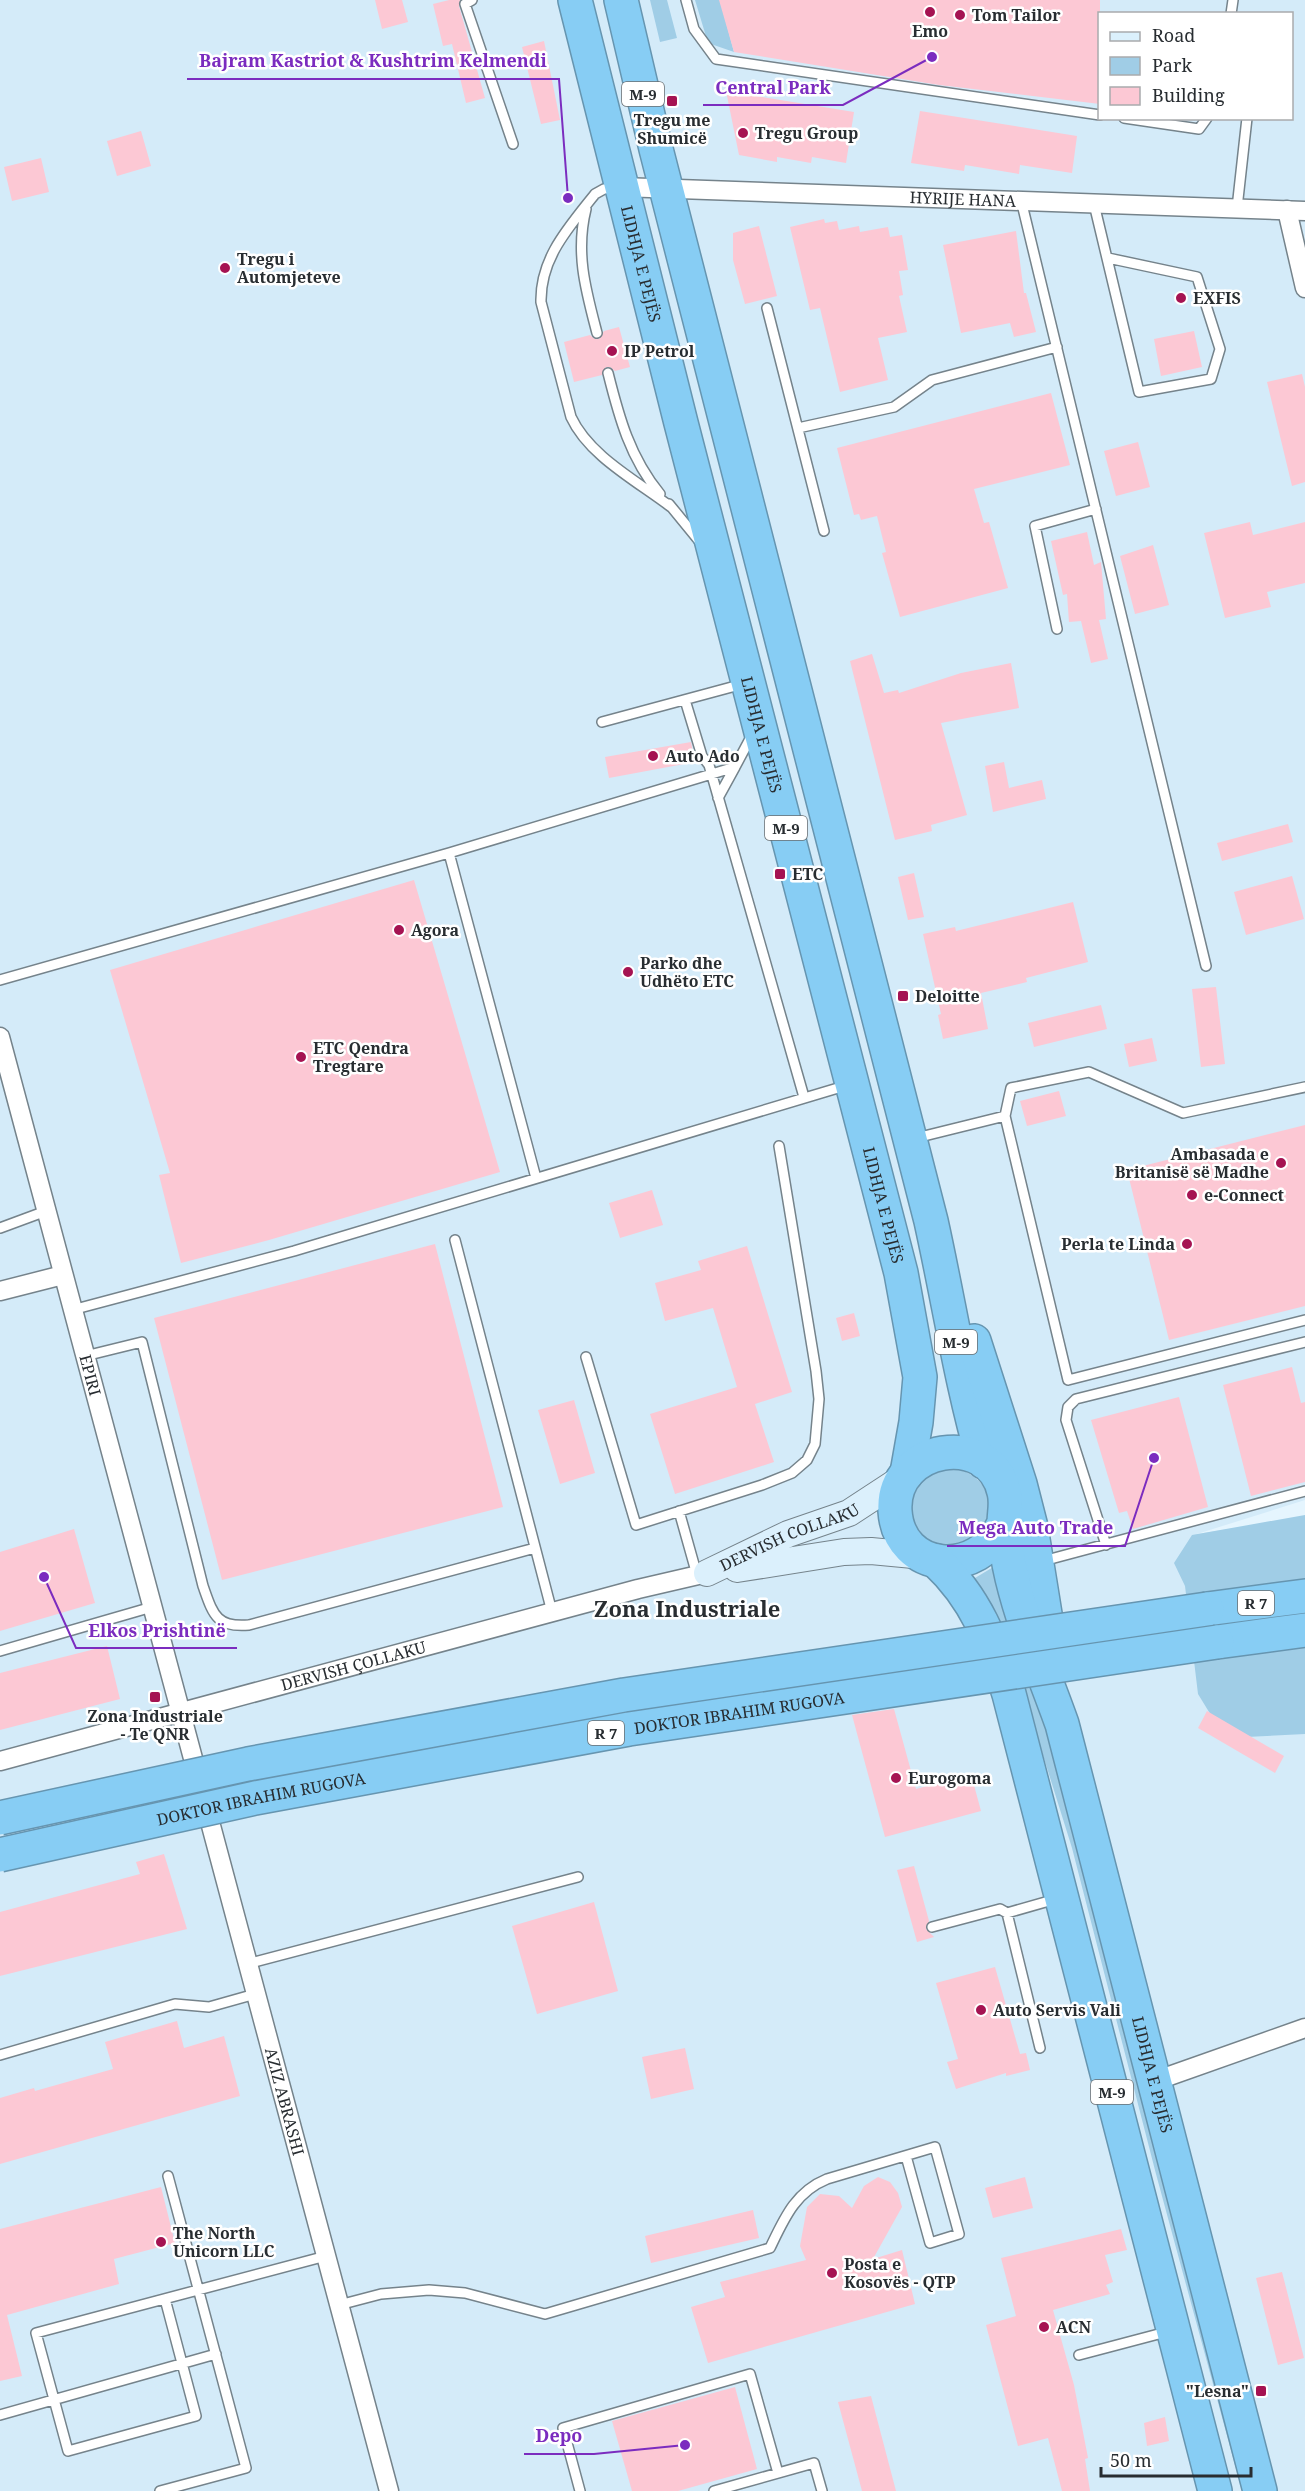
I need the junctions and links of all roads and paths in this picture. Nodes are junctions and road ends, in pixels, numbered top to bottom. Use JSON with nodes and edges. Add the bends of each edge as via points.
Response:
{"nodes":[{"id":1,"x":472,"y":0,"type":"edge"},
{"id":2,"x":575,"y":0,"type":"edge"},
{"id":3,"x":621,"y":0,"type":"edge"},
{"id":4,"x":686,"y":0,"type":"edge"},
{"id":5,"x":1098,"y":115,"type":"edge"},
{"id":6,"x":1138,"y":120,"type":"edge"},
{"id":7,"x":1206,"y":120,"type":"edge"},
{"id":8,"x":1247,"y":120,"type":"edge"},
{"id":9,"x":513,"y":144,"type":"dead end"},
{"id":10,"x":621,"y":187,"type":"junction"},
{"id":11,"x":667,"y":189,"type":"junction"},
{"id":12,"x":1022,"y":200,"type":"junction"},
{"id":13,"x":587,"y":204,"type":"junction"},
{"id":14,"x":1094,"y":204,"type":"junction"},
{"id":15,"x":1237,"y":208,"type":"junction"},
{"id":16,"x":1296,"y":210,"type":"edge"},
{"id":17,"x":1108,"y":258,"type":"junction"},
{"id":18,"x":1305,"y":288,"type":"edge"},
{"id":19,"x":767,"y":308,"type":"dead end"},
{"id":20,"x":597,"y":333,"type":"dead end"},
{"id":21,"x":1057,"y":347,"type":"junction"},
{"id":22,"x":608,"y":373,"type":"dead end"},
{"id":23,"x":798,"y":428,"type":"junction"},
{"id":24,"x":671,"y":507,"type":"junction"},
{"id":25,"x":1096,"y":509,"type":"junction"},
{"id":26,"x":825,"y":531,"type":"dead end"},
{"id":27,"x":717,"y":563,"type":"junction"},
{"id":28,"x":1057,"y":629,"type":"dead end"},
{"id":29,"x":748,"y":683,"type":"junction"},
{"id":30,"x":686,"y":700,"type":"junction"},
{"id":31,"x":602,"y":722,"type":"dead end"},
{"id":32,"x":758,"y":723,"type":"junction"},
{"id":33,"x":735,"y":767,"type":"junction"},
{"id":34,"x":712,"y":774,"type":"junction"},
{"id":35,"x":718,"y":798,"type":"junction"},
{"id":36,"x":449,"y":853,"type":"junction"},
{"id":37,"x":1206,"y":966,"type":"dead end"},
{"id":38,"x":0,"y":980,"type":"edge"},
{"id":39,"x":0,"y":1037,"type":"edge"},
{"id":40,"x":852,"y":1084,"type":"junction"},
{"id":41,"x":1305,"y":1087,"type":"edge"},
{"id":42,"x":804,"y":1097,"type":"junction"},
{"id":43,"x":1005,"y":1116,"type":"junction"},
{"id":44,"x":910,"y":1139,"type":"junction"},
{"id":45,"x":779,"y":1146,"type":"dead end"},
{"id":46,"x":536,"y":1178,"type":"junction"},
{"id":47,"x":46,"y":1211,"type":"junction"},
{"id":48,"x":931,"y":1221,"type":"junction"},
{"id":49,"x":0,"y":1228,"type":"edge"},
{"id":50,"x":456,"y":1240,"type":"dead end"},
{"id":51,"x":63,"y":1275,"type":"junction"},
{"id":52,"x":0,"y":1291,"type":"edge"},
{"id":53,"x":72,"y":1310,"type":"junction"},
{"id":54,"x":1305,"y":1320,"type":"edge"},
{"id":55,"x":1305,"y":1342,"type":"edge"},
{"id":56,"x":85,"y":1356,"type":"junction"},
{"id":57,"x":586,"y":1356,"type":"dead end"},
{"id":58,"x":984,"y":1462,"type":"junction"},
{"id":59,"x":905,"y":1474,"type":"junction"},
{"id":60,"x":1305,"y":1491,"type":"edge"},
{"id":61,"x":679,"y":1511,"type":"junction"},
{"id":62,"x":1004,"y":1523,"type":"junction"},
{"id":63,"x":1106,"y":1545,"type":"junction"},
{"id":64,"x":535,"y":1548,"type":"junction"},
{"id":65,"x":930,"y":1559,"type":"junction"},
{"id":66,"x":1038,"y":1563,"type":"junction"},
{"id":67,"x":702,"y":1574,"type":"junction"},
{"id":68,"x":1305,"y":1596,"type":"edge"},
{"id":69,"x":152,"y":1607,"type":"junction"},
{"id":70,"x":552,"y":1612,"type":"junction"},
{"id":71,"x":1305,"y":1630,"type":"edge"},
{"id":72,"x":0,"y":1651,"type":"edge"},
{"id":73,"x":180,"y":1714,"type":"junction"},
{"id":74,"x":1062,"y":1724,"type":"junction"},
{"id":75,"x":0,"y":1761,"type":"edge"},
{"id":76,"x":0,"y":1818,"type":"edge"},
{"id":77,"x":0,"y":1854,"type":"edge"},
{"id":78,"x":578,"y":1877,"type":"dead end"},
{"id":79,"x":1062,"y":1898,"type":"junction"},
{"id":80,"x":1007,"y":1913,"type":"junction"},
{"id":81,"x":932,"y":1927,"type":"dead end"},
{"id":82,"x":247,"y":1964,"type":"junction"},
{"id":83,"x":255,"y":1994,"type":"junction"},
{"id":84,"x":1305,"y":2028,"type":"edge"},
{"id":85,"x":1040,"y":2048,"type":"dead end"},
{"id":86,"x":0,"y":2055,"type":"edge"},
{"id":87,"x":1155,"y":2081,"type":"junction"},
{"id":88,"x":906,"y":2156,"type":"junction"},
{"id":89,"x":168,"y":2176,"type":"dead end"},
{"id":90,"x":326,"y":2256,"type":"junction"},
{"id":91,"x":199,"y":2290,"type":"junction"},
{"id":92,"x":165,"y":2299,"type":"junction"},
{"id":93,"x":339,"y":2305,"type":"junction"},
{"id":94,"x":1173,"y":2331,"type":"junction"},
{"id":95,"x":216,"y":2354,"type":"junction"},
{"id":96,"x":1079,"y":2355,"type":"dead end"},
{"id":97,"x":182,"y":2363,"type":"junction"},
{"id":98,"x":54,"y":2399,"type":"junction"},
{"id":99,"x":0,"y":2415,"type":"edge"},
{"id":100,"x":778,"y":2474,"type":"junction"},
{"id":101,"x":160,"y":2491,"type":"edge"},
{"id":102,"x":389,"y":2491,"type":"edge"},
{"id":103,"x":580,"y":2491,"type":"edge"},
{"id":104,"x":714,"y":2491,"type":"edge"},
{"id":105,"x":822,"y":2491,"type":"edge"},
{"id":106,"x":1215,"y":2491,"type":"edge"},
{"id":107,"x":1260,"y":2491,"type":"edge"}],
"edges":[{"from":1,"to":9,"type":"lane","via":[[465,4]]},
{"from":2,"to":10,"type":"highway","name":"LIDHJA E PEJËS","number":"M-9"},
{"from":3,"to":11,"type":"highway","name":"LIDHJA E PEJËS","number":"M-9"},
{"from":4,"to":5,"type":"lane","via":[[694,29],[716,59]]},
{"from":6,"to":7,"type":"lane","via":[[1199,129]]},
{"from":8,"to":15,"type":"lane"},
{"from":10,"to":11,"type":"street","name":"HYRIJE HANA"},
{"from":10,"to":13,"type":"lane","via":[[604,189]]},
{"from":10,"to":27,"type":"highway","name":"LIDHJA E PEJËS","number":"M-9"},
{"from":11,"to":12,"type":"street","name":"HYRIJE HANA"},
{"from":11,"to":44,"type":"highway","name":"LIDHJA E PEJËS","number":"M-9"},
{"from":12,"to":14,"type":"street","name":"HYRIJE HANA"},
{"from":12,"to":21,"type":"lane"},
{"from":13,"to":20,"type":"lane","via":[[580,262]]},
{"from":13,"to":24,"type":"lane","via":[[554,248],[540,285],[571,417],[579,434],[594,448]]},
{"from":14,"to":15,"type":"street","name":"HYRIJE HANA"},
{"from":14,"to":17,"type":"lane"},
{"from":15,"to":16,"type":"street","name":"HYRIJE HANA"},
{"from":16,"to":18,"type":"street"},
{"from":17,"to":17,"type":"lane","via":[[1139,392],[1211,379],[1220,349],[1197,277]]},
{"from":19,"to":23,"type":"lane"},
{"from":21,"to":23,"type":"lane","via":[[932,380],[894,407]]},
{"from":21,"to":25,"type":"lane"},
{"from":22,"to":24,"type":"lane","via":[[636,459]]},
{"from":23,"to":26,"type":"lane"},
{"from":24,"to":27,"type":"lane"},
{"from":25,"to":28,"type":"lane","via":[[1035,526]]},
{"from":25,"to":37,"type":"lane"},
{"from":27,"to":29,"type":"highway","name":"LIDHJA E PEJËS","number":"M-9"},
{"from":29,"to":30,"type":"lane"},
{"from":29,"to":32,"type":"highway","name":"LIDHJA E PEJËS","number":"M-9"},
{"from":30,"to":31,"type":"lane"},
{"from":30,"to":34,"type":"lane","via":[[702,756]]},
{"from":32,"to":33,"type":"lane"},
{"from":32,"to":40,"type":"highway","name":"LIDHJA E PEJËS","number":"M-9"},
{"from":33,"to":34,"type":"lane"},
{"from":33,"to":35,"type":"lane"},
{"from":34,"to":35,"type":"lane"},
{"from":34,"to":36,"type":"lane"},
{"from":35,"to":42,"type":"lane"},
{"from":36,"to":38,"type":"lane"},
{"from":36,"to":46,"type":"lane"},
{"from":39,"to":47,"type":"street","name":"EPIRI"},
{"from":40,"to":42,"type":"lane"},
{"from":40,"to":59,"type":"highway","name":"LIDHJA E PEJËS","number":"M-9","via":[[901,1273],[916,1352],[919,1400]]},
{"from":41,"to":43,"type":"lane","via":[[1183,1113],[1089,1072],[1011,1088]]},
{"from":42,"to":46,"type":"lane"},
{"from":43,"to":44,"type":"lane"},
{"from":43,"to":54,"type":"lane","via":[[1068,1380]]},
{"from":44,"to":48,"type":"highway","name":"LIDHJA E PEJËS","number":"M-9"},
{"from":45,"to":61,"type":"lane","via":[[816,1371],[819,1399],[815,1444],[807,1460],[792,1473]]},
{"from":46,"to":53,"type":"lane","via":[[294,1251]]},
{"from":47,"to":49,"type":"lane"},
{"from":47,"to":51,"type":"street","name":"EPIRI"},
{"from":48,"to":58,"type":"highway","name":"LIDHJA E PEJËS","number":"M-9","via":[[960,1373]]},
{"from":48,"to":66,"type":"highway","via":[[1017,1473]]},
{"from":50,"to":64,"type":"lane"},
{"from":51,"to":52,"type":"street"},
{"from":51,"to":53,"type":"street","name":"EPIRI"},
{"from":53,"to":56,"type":"street","name":"EPIRI"},
{"from":55,"to":63,"type":"lane","via":[[1076,1399],[1068,1407],[1066,1420]]},
{"from":56,"to":64,"type":"lane","via":[[142,1342],[203,1586],[216,1617],[225,1624],[249,1625]]},
{"from":56,"to":69,"type":"street","name":"EPIRI"},
{"from":57,"to":61,"type":"lane","via":[[636,1525]]},
{"from":58,"to":59,"type":"highway","via":[[972,1455],[944,1452],[929,1455]]},
{"from":58,"to":62,"type":"highway","name":"LIDHJA E PEJËS","via":[[1004,1490]]},
{"from":59,"to":65,"type":"highway","name":"LIDHJA E PEJËS","via":[[895,1512],[904,1537]]},
{"from":59,"to":67,"type":"street","name":"DERVISH COLLAKU","via":[[849,1513],[788,1534]]},
{"from":60,"to":63,"type":"lane"},
{"from":61,"to":67,"type":"lane"},
{"from":62,"to":65,"type":"highway","via":[[994,1542],[978,1556],[964,1561]]},
{"from":62,"to":74,"type":"highway","name":"LIDHJA E PEJËS","number":"M-9","via":[[1022,1612]]},
{"from":63,"to":66,"type":"lane"},
{"from":64,"to":70,"type":"lane"},
{"from":65,"to":67,"type":"street","name":"DERVISH COLLAKU","via":[[871,1551],[844,1552]]},
{"from":65,"to":79,"type":"highway","name":"LIDHJA E PEJËS","number":"M-9","via":[[953,1577],[971,1600],[997,1656]]},
{"from":66,"to":74,"type":"highway"},
{"from":67,"to":70,"type":"street","name":"DERVISH ÇOLLAKU"},
{"from":68,"to":76,"type":"highway","name":"DOKTOR IBRAHIM RUGOVA","number":"R 7","bridge":true,"via":[[624,1695],[259,1762]]},
{"from":69,"to":72,"type":"lane"},
{"from":69,"to":73,"type":"street","name":"EPIRI"},
{"from":70,"to":73,"type":"street","name":"DERVISH ÇOLLAKU"},
{"from":71,"to":77,"type":"highway","name":"DOKTOR IBRAHIM RUGOVA","number":"R 7","bridge":true,"via":[[617,1731],[255,1798]]},
{"from":73,"to":75,"type":"street","name":"DERVISH ÇOLLAKU"},
{"from":73,"to":82,"type":"street","name":"AZIZ ABRASHI"},
{"from":74,"to":87,"type":"highway","name":"LIDHJA E PEJËS","number":"M-9"},
{"from":78,"to":82,"type":"lane"},
{"from":79,"to":80,"type":"lane"},
{"from":79,"to":94,"type":"highway","name":"LIDHJA E PEJËS","number":"M-9"},
{"from":80,"to":81,"type":"lane","via":[[1000,1909]]},
{"from":80,"to":85,"type":"lane"},
{"from":82,"to":83,"type":"street","name":"AZIZ ABRASHI"},
{"from":83,"to":86,"type":"lane","via":[[209,2007],[174,2004]]},
{"from":83,"to":90,"type":"street","name":"AZIZ ABRASHI"},
{"from":84,"to":87,"type":"street"},
{"from":87,"to":107,"type":"highway","name":"LIDHJA E PEJËS","number":"M-9"},
{"from":88,"to":88,"type":"lane","via":[[935,2147],[960,2234],[930,2243]]},
{"from":88,"to":93,"type":"lane","via":[[812,2186],[788,2212],[770,2248],[545,2314],[465,2293],[429,2290],[381,2294]]},
{"from":89,"to":91,"type":"lane"},
{"from":90,"to":91,"type":"lane"},
{"from":90,"to":93,"type":"street","name":"AZIZ ABRASHI"},
{"from":91,"to":92,"type":"lane"},
{"from":91,"to":95,"type":"lane"},
{"from":92,"to":97,"type":"lane"},
{"from":92,"to":98,"type":"lane","via":[[36,2333]]},
{"from":93,"to":102,"type":"street","name":"AZIZ ABRASHI"},
{"from":94,"to":96,"type":"lane"},
{"from":94,"to":106,"type":"highway","name":"LIDHJA E PEJËS","number":"M-9"},
{"from":95,"to":97,"type":"lane"},
{"from":95,"to":101,"type":"lane","via":[[246,2468]]},
{"from":97,"to":98,"type":"lane"},
{"from":97,"to":98,"type":"lane","via":[[196,2416],[68,2451]]},
{"from":98,"to":99,"type":"lane"},
{"from":100,"to":103,"type":"lane","via":[[750,2374],[564,2428]]},
{"from":100,"to":104,"type":"lane"},
{"from":100,"to":105,"type":"lane","via":[[814,2463]]}]}
